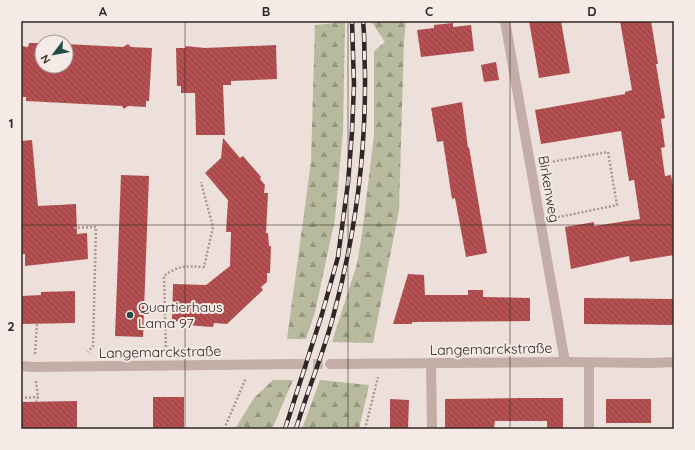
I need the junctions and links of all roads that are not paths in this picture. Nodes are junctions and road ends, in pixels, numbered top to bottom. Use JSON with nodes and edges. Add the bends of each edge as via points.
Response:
{"nodes":[{"id":1,"x":505,"y":21,"type":"edge"},
{"id":2,"x":565,"y":362,"type":"junction"},
{"id":3,"x":674,"y":362,"type":"edge"},
{"id":4,"x":431,"y":363,"type":"junction"},
{"id":5,"x":588,"y":363,"type":"junction"},
{"id":6,"x":298,"y":364,"type":"tunnel mouth"},
{"id":7,"x":330,"y":364,"type":"tunnel mouth"},
{"id":8,"x":21,"y":366,"type":"edge"},
{"id":9,"x":432,"y":429,"type":"edge"},
{"id":10,"x":589,"y":429,"type":"edge"}],
"edges":[{"from":1,"to":2,"type":"street","name":"Birkenweg"},
{"from":2,"to":4,"type":"street","name":"Langemarckstraße"},
{"from":2,"to":5,"type":"street","name":"Langemarckstraße"},
{"from":3,"to":5,"type":"street","name":"Langemarckstraße"},
{"from":4,"to":7,"type":"street","name":"Langemarckstraße"},
{"from":4,"to":9,"type":"street"},
{"from":5,"to":10,"type":"street"},
{"from":6,"to":8,"type":"street","name":"Langemarckstraße"}]}
